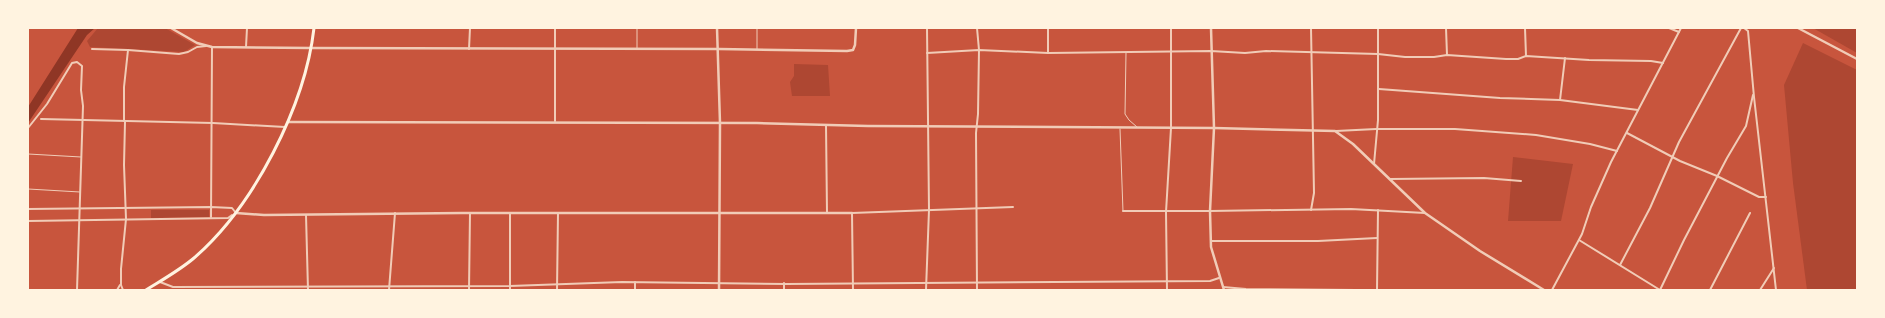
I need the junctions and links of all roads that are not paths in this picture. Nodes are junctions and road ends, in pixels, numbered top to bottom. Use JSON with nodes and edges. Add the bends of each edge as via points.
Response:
{"nodes":[{"id":1,"x":171,"y":28,"type":"edge"},
{"id":2,"x":247,"y":28,"type":"edge"},
{"id":3,"x":314,"y":28,"type":"edge"},
{"id":4,"x":470,"y":28,"type":"edge"},
{"id":5,"x":555,"y":28,"type":"edge"},
{"id":6,"x":637,"y":28,"type":"edge"},
{"id":7,"x":717,"y":28,"type":"edge"},
{"id":8,"x":757,"y":28,"type":"edge"},
{"id":9,"x":856,"y":28,"type":"edge"},
{"id":10,"x":927,"y":28,"type":"edge"},
{"id":11,"x":977,"y":28,"type":"edge"},
{"id":12,"x":1048,"y":28,"type":"edge"},
{"id":13,"x":1171,"y":28,"type":"edge"},
{"id":14,"x":1211,"y":28,"type":"edge"},
{"id":15,"x":1311,"y":28,"type":"edge"},
{"id":16,"x":1378,"y":28,"type":"edge"},
{"id":17,"x":1446,"y":28,"type":"edge"},
{"id":18,"x":1525,"y":28,"type":"edge"},
{"id":19,"x":1669,"y":28,"type":"edge"},
{"id":20,"x":1681,"y":28,"type":"edge"},
{"id":21,"x":1741,"y":28,"type":"edge"},
{"id":22,"x":1744,"y":28,"type":"edge"},
{"id":23,"x":1798,"y":28,"type":"edge"},
{"id":24,"x":1679,"y":32,"type":"junction"},
{"id":25,"x":211,"y":46,"type":"junction"},
{"id":26,"x":246,"y":47,"type":"junction"},
{"id":27,"x":311,"y":48,"type":"junction"},
{"id":28,"x":92,"y":49,"type":"dead end"},
{"id":29,"x":469,"y":49,"type":"junction"},
{"id":30,"x":555,"y":49,"type":"junction"},
{"id":31,"x":637,"y":49,"type":"junction"},
{"id":32,"x":718,"y":49,"type":"junction"},
{"id":33,"x":128,"y":50,"type":"junction"},
{"id":34,"x":757,"y":50,"type":"junction"},
{"id":35,"x":979,"y":50,"type":"junction"},
{"id":36,"x":1211,"y":50,"type":"junction"},
{"id":37,"x":1126,"y":52,"type":"junction"},
{"id":38,"x":1171,"y":52,"type":"junction"},
{"id":39,"x":927,"y":53,"type":"junction"},
{"id":40,"x":1048,"y":53,"type":"junction"},
{"id":41,"x":1311,"y":53,"type":"junction"},
{"id":42,"x":1378,"y":54,"type":"junction"},
{"id":43,"x":1447,"y":55,"type":"junction"},
{"id":44,"x":1526,"y":56,"type":"junction"},
{"id":45,"x":1565,"y":58,"type":"junction"},
{"id":46,"x":1857,"y":59,"type":"edge"},
{"id":47,"x":1663,"y":63,"type":"junction"},
{"id":48,"x":1379,"y":89,"type":"junction"},
{"id":49,"x":1753,"y":91,"type":"junction"},
{"id":50,"x":1560,"y":100,"type":"junction"},
{"id":51,"x":1638,"y":110,"type":"junction"},
{"id":52,"x":41,"y":119,"type":"dead end"},
{"id":53,"x":83,"y":120,"type":"junction"},
{"id":54,"x":124,"y":122,"type":"junction"},
{"id":55,"x":288,"y":122,"type":"junction"},
{"id":56,"x":555,"y":122,"type":"junction"},
{"id":57,"x":213,"y":123,"type":"junction"},
{"id":58,"x":720,"y":123,"type":"junction"},
{"id":59,"x":826,"y":126,"type":"junction"},
{"id":60,"x":928,"y":126,"type":"junction"},
{"id":61,"x":285,"y":127,"type":"junction"},
{"id":62,"x":976,"y":127,"type":"junction"},
{"id":63,"x":28,"y":128,"type":"edge"},
{"id":64,"x":1120,"y":128,"type":"junction"},
{"id":65,"x":1137,"y":128,"type":"junction"},
{"id":66,"x":1171,"y":128,"type":"junction"},
{"id":67,"x":1214,"y":128,"type":"junction"},
{"id":68,"x":1376,"y":129,"type":"junction"},
{"id":69,"x":1313,"y":130,"type":"junction"},
{"id":70,"x":1335,"y":131,"type":"junction"},
{"id":71,"x":1627,"y":133,"type":"junction"},
{"id":72,"x":1617,"y":151,"type":"junction"},
{"id":73,"x":28,"y":154,"type":"edge"},
{"id":74,"x":82,"y":157,"type":"junction"},
{"id":75,"x":1672,"y":157,"type":"junction"},
{"id":76,"x":1374,"y":164,"type":"junction"},
{"id":77,"x":1717,"y":176,"type":"junction"},
{"id":78,"x":1389,"y":179,"type":"junction"},
{"id":79,"x":1521,"y":181,"type":"dead end"},
{"id":80,"x":28,"y":189,"type":"edge"},
{"id":81,"x":81,"y":192,"type":"junction"},
{"id":82,"x":1766,"y":197,"type":"junction"},
{"id":83,"x":976,"y":207,"type":"junction"},
{"id":84,"x":1013,"y":207,"type":"dead end"},
{"id":85,"x":211,"y":208,"type":"junction"},
{"id":86,"x":28,"y":209,"type":"edge"},
{"id":87,"x":80,"y":209,"type":"junction"},
{"id":88,"x":126,"y":209,"type":"junction"},
{"id":89,"x":929,"y":210,"type":"junction"},
{"id":90,"x":1311,"y":210,"type":"junction"},
{"id":91,"x":1378,"y":210,"type":"junction"},
{"id":92,"x":1123,"y":211,"type":"joint"},
{"id":93,"x":1166,"y":212,"type":"junction"},
{"id":94,"x":1210,"y":212,"type":"junction"},
{"id":95,"x":236,"y":213,"type":"junction"},
{"id":96,"x":395,"y":213,"type":"junction"},
{"id":97,"x":470,"y":213,"type":"junction"},
{"id":98,"x":510,"y":213,"type":"junction"},
{"id":99,"x":558,"y":213,"type":"junction"},
{"id":100,"x":719,"y":213,"type":"junction"},
{"id":101,"x":827,"y":213,"type":"junction"},
{"id":102,"x":852,"y":213,"type":"junction"},
{"id":103,"x":1425,"y":213,"type":"junction"},
{"id":104,"x":1750,"y":213,"type":"dead end"},
{"id":105,"x":306,"y":214,"type":"junction"},
{"id":106,"x":210,"y":218,"type":"junction"},
{"id":107,"x":126,"y":219,"type":"junction"},
{"id":108,"x":28,"y":220,"type":"edge"},
{"id":109,"x":80,"y":220,"type":"junction"},
{"id":110,"x":1377,"y":238,"type":"junction"},
{"id":111,"x":1580,"y":240,"type":"junction"},
{"id":112,"x":1211,"y":241,"type":"junction"},
{"id":113,"x":1620,"y":265,"type":"junction"},
{"id":114,"x":1774,"y":268,"type":"junction"},
{"id":115,"x":1219,"y":278,"type":"junction"},
{"id":116,"x":1167,"y":280,"type":"junction"},
{"id":117,"x":159,"y":282,"type":"junction"},
{"id":118,"x":635,"y":282,"type":"junction"},
{"id":119,"x":926,"y":282,"type":"junction"},
{"id":120,"x":978,"y":282,"type":"junction"},
{"id":121,"x":719,"y":283,"type":"junction"},
{"id":122,"x":784,"y":283,"type":"junction"},
{"id":123,"x":853,"y":283,"type":"junction"},
{"id":124,"x":121,"y":284,"type":"junction"},
{"id":125,"x":557,"y":284,"type":"junction"},
{"id":126,"x":470,"y":286,"type":"junction"},
{"id":127,"x":510,"y":286,"type":"junction"},
{"id":128,"x":389,"y":287,"type":"junction"},
{"id":129,"x":252,"y":289,"type":"edge"},
{"id":130,"x":308,"y":289,"type":"edge"},
{"id":131,"x":1223,"y":289,"type":"edge"},
{"id":132,"x":76,"y":290,"type":"edge"},
{"id":133,"x":117,"y":290,"type":"edge"},
{"id":134,"x":123,"y":290,"type":"edge"},
{"id":135,"x":146,"y":290,"type":"edge"},
{"id":136,"x":389,"y":290,"type":"edge"},
{"id":137,"x":469,"y":290,"type":"edge"},
{"id":138,"x":510,"y":290,"type":"edge"},
{"id":139,"x":557,"y":290,"type":"edge"},
{"id":140,"x":635,"y":290,"type":"edge"},
{"id":141,"x":719,"y":290,"type":"edge"},
{"id":142,"x":784,"y":290,"type":"edge"},
{"id":143,"x":853,"y":290,"type":"edge"},
{"id":144,"x":926,"y":290,"type":"edge"},
{"id":145,"x":977,"y":290,"type":"edge"},
{"id":146,"x":1167,"y":290,"type":"edge"},
{"id":147,"x":1356,"y":290,"type":"edge"},
{"id":148,"x":1373,"y":290,"type":"edge"},
{"id":149,"x":1378,"y":290,"type":"edge"},
{"id":150,"x":1407,"y":290,"type":"edge"},
{"id":151,"x":1544,"y":290,"type":"edge"},
{"id":152,"x":1552,"y":290,"type":"edge"},
{"id":153,"x":1660,"y":290,"type":"edge"},
{"id":154,"x":1710,"y":290,"type":"edge"},
{"id":155,"x":1760,"y":290,"type":"edge"},
{"id":156,"x":1776,"y":290,"type":"edge"}],
"edges":[{"from":1,"to":25,"type":"street","via":[[197,43]]},
{"from":2,"to":26,"type":"street"},
{"from":3,"to":27,"type":"main road"},
{"from":4,"to":29,"type":"street"},
{"from":5,"to":30,"type":"street"},
{"from":6,"to":31,"type":"lane"},
{"from":7,"to":32,"type":"street"},
{"from":8,"to":34,"type":"lane"},
{"from":9,"to":34,"type":"street","via":[[853,50]]},
{"from":10,"to":39,"type":"street"},
{"from":11,"to":35,"type":"street"},
{"from":12,"to":40,"type":"street"},
{"from":13,"to":38,"type":"street"},
{"from":14,"to":36,"type":"street"},
{"from":15,"to":41,"type":"street"},
{"from":16,"to":42,"type":"street"},
{"from":17,"to":43,"type":"street"},
{"from":18,"to":44,"type":"street"},
{"from":19,"to":24,"type":"street"},
{"from":20,"to":24,"type":"street"},
{"from":21,"to":75,"type":"street"},
{"from":22,"to":49,"type":"street","via":[[1748,31]]},
{"from":23,"to":46,"type":"street"},
{"from":24,"to":47,"type":"street"},
{"from":25,"to":26,"type":"street"},
{"from":25,"to":33,"type":"street","via":[[197,47],[178,54]]},
{"from":25,"to":57,"type":"street"},
{"from":26,"to":27,"type":"street"},
{"from":27,"to":29,"type":"street"},
{"from":27,"to":55,"type":"main road"},
{"from":28,"to":33,"type":"street"},
{"from":29,"to":30,"type":"street"},
{"from":30,"to":31,"type":"street"},
{"from":30,"to":56,"type":"street"},
{"from":31,"to":32,"type":"street"},
{"from":32,"to":34,"type":"street"},
{"from":32,"to":58,"type":"street"},
{"from":33,"to":54,"type":"street"},
{"from":35,"to":39,"type":"street"},
{"from":35,"to":40,"type":"street"},
{"from":35,"to":62,"type":"street"},
{"from":36,"to":38,"type":"street"},
{"from":36,"to":41,"type":"street"},
{"from":36,"to":67,"type":"street"},
{"from":37,"to":38,"type":"street"},
{"from":37,"to":40,"type":"street"},
{"from":37,"to":65,"type":"lane","via":[[1125,114]]},
{"from":38,"to":66,"type":"street"},
{"from":39,"to":60,"type":"street"},
{"from":41,"to":42,"type":"street"},
{"from":41,"to":69,"type":"street"},
{"from":42,"to":43,"type":"street","via":[[1434,57]]},
{"from":42,"to":48,"type":"street"},
{"from":43,"to":44,"type":"street","via":[[1506,59]]},
{"from":44,"to":45,"type":"street"},
{"from":45,"to":47,"type":"street"},
{"from":45,"to":50,"type":"street"},
{"from":47,"to":51,"type":"street"},
{"from":48,"to":50,"type":"street"},
{"from":48,"to":68,"type":"street"},
{"from":49,"to":77,"type":"street","via":[[1746,126]]},
{"from":49,"to":82,"type":"street"},
{"from":50,"to":51,"type":"street"},
{"from":51,"to":71,"type":"street"},
{"from":52,"to":53,"type":"street"},
{"from":53,"to":54,"type":"street"},
{"from":53,"to":63,"type":"street","via":[[82,66],[77,62],[72,63],[47,104]]},
{"from":53,"to":74,"type":"street"},
{"from":54,"to":57,"type":"street"},
{"from":54,"to":88,"type":"street"},
{"from":55,"to":56,"type":"street"},
{"from":55,"to":61,"type":"main road"},
{"from":56,"to":58,"type":"street"},
{"from":57,"to":61,"type":"street"},
{"from":57,"to":85,"type":"street"},
{"from":58,"to":59,"type":"street"},
{"from":58,"to":100,"type":"street"},
{"from":59,"to":60,"type":"street"},
{"from":59,"to":101,"type":"street"},
{"from":60,"to":62,"type":"street"},
{"from":60,"to":89,"type":"street"},
{"from":61,"to":95,"type":"main road","via":[[263,171]]},
{"from":62,"to":64,"type":"street"},
{"from":62,"to":83,"type":"street"},
{"from":64,"to":65,"type":"street"},
{"from":64,"to":92,"type":"lane"},
{"from":65,"to":66,"type":"street"},
{"from":66,"to":67,"type":"street"},
{"from":66,"to":93,"type":"street"},
{"from":67,"to":69,"type":"street"},
{"from":67,"to":94,"type":"street"},
{"from":68,"to":70,"type":"street"},
{"from":68,"to":72,"type":"street","via":[[1455,129],[1536,135]]},
{"from":68,"to":76,"type":"street"},
{"from":69,"to":70,"type":"street"},
{"from":69,"to":90,"type":"street","via":[[1314,193]]},
{"from":70,"to":76,"type":"street"},
{"from":71,"to":72,"type":"street"},
{"from":71,"to":75,"type":"street"},
{"from":72,"to":111,"type":"street","via":[[1591,207]]},
{"from":73,"to":74,"type":"lane"},
{"from":74,"to":81,"type":"street"},
{"from":75,"to":77,"type":"street"},
{"from":75,"to":113,"type":"street","via":[[1650,208]]},
{"from":76,"to":78,"type":"street"},
{"from":77,"to":82,"type":"street"},
{"from":77,"to":153,"type":"street"},
{"from":78,"to":79,"type":"street","via":[[1484,178]]},
{"from":78,"to":103,"type":"street"},
{"from":80,"to":81,"type":"lane"},
{"from":81,"to":87,"type":"street"},
{"from":82,"to":114,"type":"street"},
{"from":83,"to":84,"type":"street"},
{"from":83,"to":89,"type":"street"},
{"from":83,"to":120,"type":"street"},
{"from":85,"to":88,"type":"street"},
{"from":85,"to":95,"type":"street","via":[[232,208]]},
{"from":85,"to":106,"type":"street"},
{"from":86,"to":87,"type":"street"},
{"from":87,"to":88,"type":"street"},
{"from":87,"to":109,"type":"street"},
{"from":88,"to":107,"type":"street"},
{"from":89,"to":102,"type":"street"},
{"from":89,"to":119,"type":"street"},
{"from":90,"to":91,"type":"street"},
{"from":90,"to":94,"type":"street"},
{"from":91,"to":103,"type":"street"},
{"from":91,"to":110,"type":"street"},
{"from":92,"to":93,"type":"street"},
{"from":93,"to":94,"type":"street"},
{"from":93,"to":116,"type":"street"},
{"from":94,"to":112,"type":"street"},
{"from":95,"to":105,"type":"street"},
{"from":95,"to":106,"type":"street","via":[[228,218]]},
{"from":95,"to":117,"type":"main road","via":[[194,258]]},
{"from":96,"to":97,"type":"street"},
{"from":96,"to":105,"type":"street"},
{"from":96,"to":128,"type":"street"},
{"from":97,"to":98,"type":"street"},
{"from":97,"to":126,"type":"street"},
{"from":98,"to":99,"type":"street"},
{"from":98,"to":127,"type":"street"},
{"from":99,"to":100,"type":"street"},
{"from":99,"to":125,"type":"street"},
{"from":100,"to":101,"type":"street"},
{"from":100,"to":121,"type":"street"},
{"from":101,"to":102,"type":"street"},
{"from":102,"to":123,"type":"street"},
{"from":103,"to":151,"type":"street","via":[[1480,251]]},
{"from":104,"to":154,"type":"street"},
{"from":105,"to":130,"type":"street"},
{"from":106,"to":107,"type":"street"},
{"from":107,"to":109,"type":"street"},
{"from":107,"to":124,"type":"street"},
{"from":108,"to":109,"type":"street"},
{"from":109,"to":132,"type":"street"},
{"from":110,"to":112,"type":"street"},
{"from":110,"to":149,"type":"street"},
{"from":111,"to":113,"type":"street"},
{"from":111,"to":152,"type":"street"},
{"from":112,"to":115,"type":"street"},
{"from":113,"to":153,"type":"street"},
{"from":114,"to":155,"type":"street"},
{"from":114,"to":156,"type":"street"},
{"from":115,"to":116,"type":"street","via":[[1210,281]]},
{"from":115,"to":131,"type":"street"},
{"from":116,"to":120,"type":"street"},
{"from":116,"to":146,"type":"street"},
{"from":117,"to":129,"type":"street","via":[[173,287]]},
{"from":117,"to":135,"type":"main road"},
{"from":118,"to":121,"type":"street"},
{"from":118,"to":125,"type":"street"},
{"from":118,"to":140,"type":"street"},
{"from":119,"to":120,"type":"street"},
{"from":119,"to":123,"type":"street"},
{"from":119,"to":144,"type":"street"},
{"from":120,"to":145,"type":"street"},
{"from":121,"to":122,"type":"street"},
{"from":121,"to":141,"type":"street"},
{"from":122,"to":123,"type":"street"},
{"from":122,"to":142,"type":"street"},
{"from":123,"to":143,"type":"street"},
{"from":124,"to":133,"type":"street"},
{"from":124,"to":134,"type":"street"},
{"from":125,"to":127,"type":"street"},
{"from":125,"to":139,"type":"street"},
{"from":126,"to":127,"type":"street"},
{"from":126,"to":128,"type":"street"},
{"from":126,"to":137,"type":"street"},
{"from":127,"to":138,"type":"street"},
{"from":128,"to":130,"type":"street"},
{"from":128,"to":136,"type":"street"},
{"from":129,"to":130,"type":"street"},
{"from":131,"to":147,"type":"street"},
{"from":148,"to":149,"type":"street"},
{"from":149,"to":150,"type":"street"}]}
